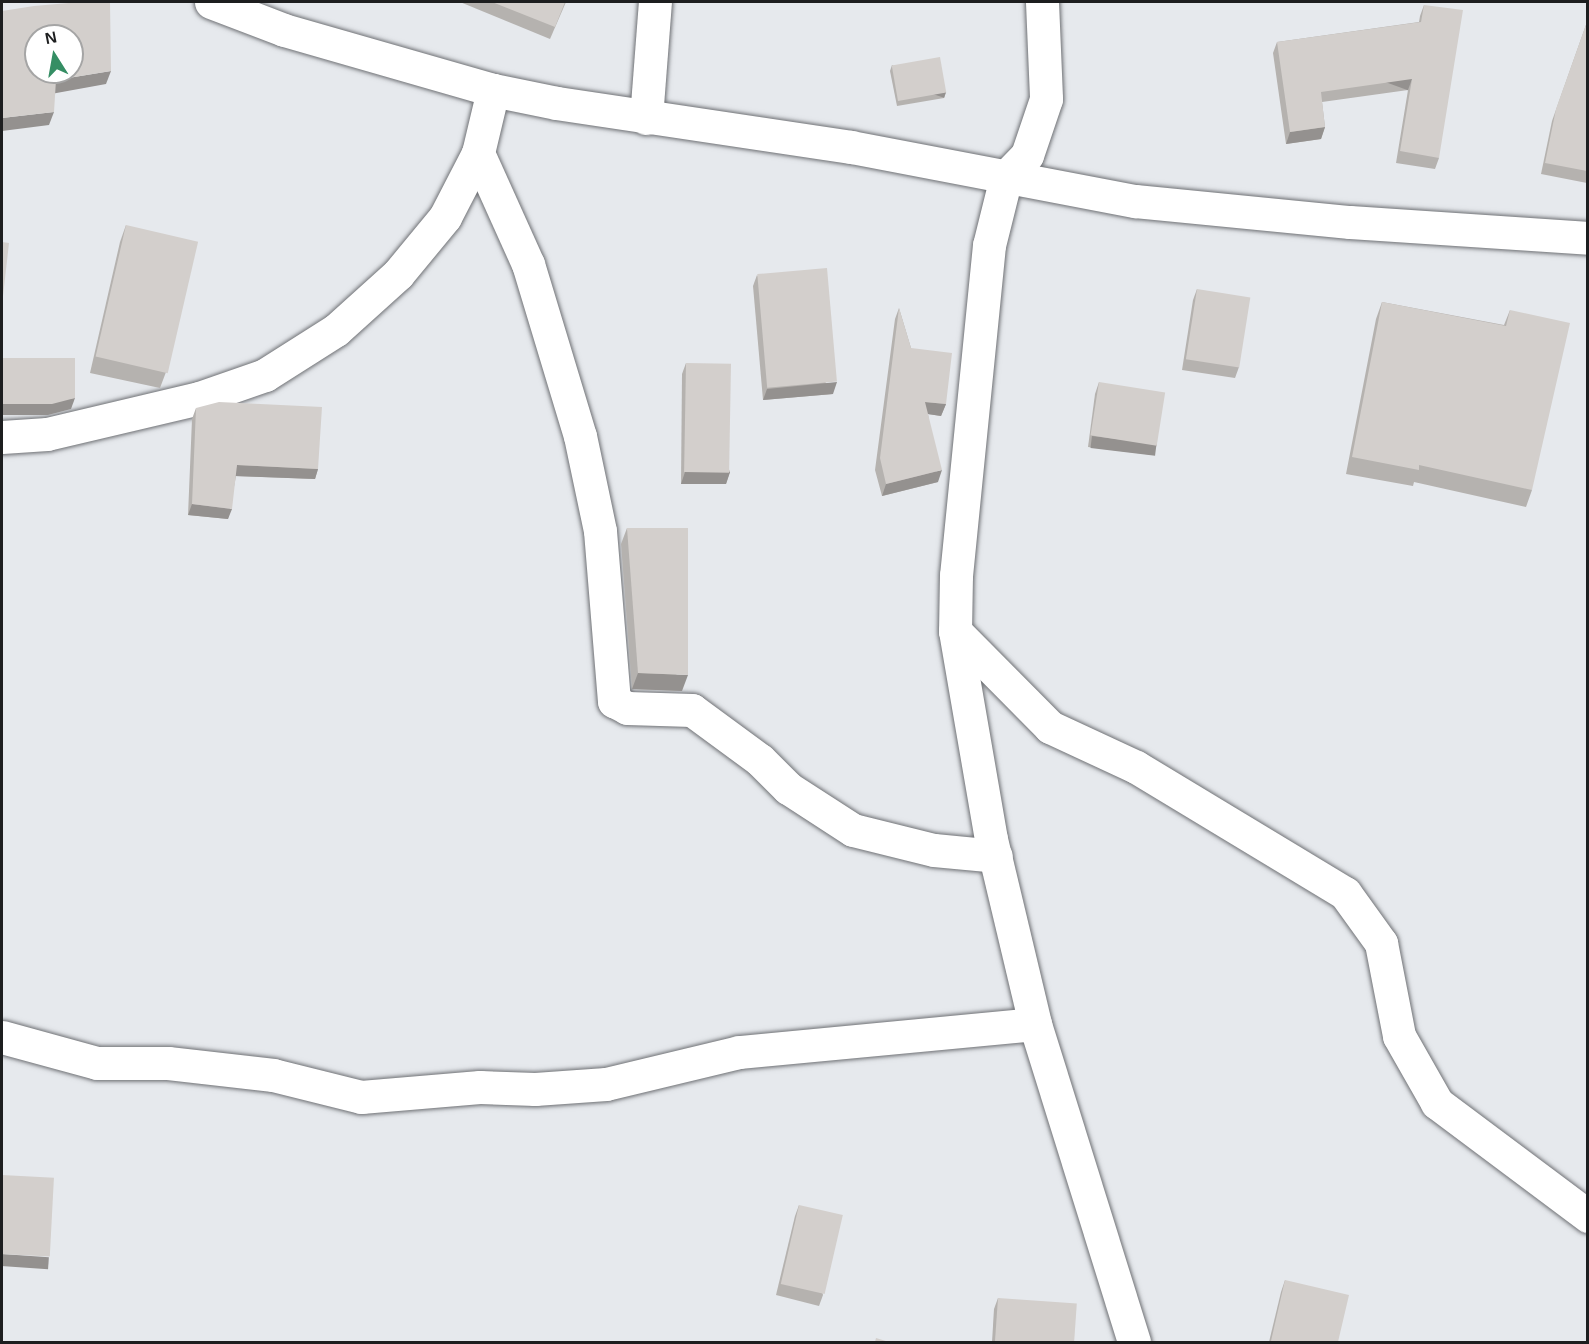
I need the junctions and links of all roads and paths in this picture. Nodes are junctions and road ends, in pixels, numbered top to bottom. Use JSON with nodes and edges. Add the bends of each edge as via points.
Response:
{"nodes":[{"id":1,"x":211,"y":2,"type":"edge"},
{"id":2,"x":655,"y":2,"type":"edge"},
{"id":3,"x":1042,"y":2,"type":"edge"},
{"id":4,"x":493,"y":90,"type":"junction"},
{"id":5,"x":646,"y":118,"type":"junction"},
{"id":6,"x":478,"y":153,"type":"junction"},
{"id":7,"x":1006,"y":177,"type":"junction"},
{"id":8,"x":1587,"y":238,"type":"edge"},
{"id":9,"x":2,"y":437,"type":"edge"},
{"id":10,"x":955,"y":631,"type":"junction"},
{"id":11,"x":996,"y":856,"type":"junction"},
{"id":12,"x":1035,"y":1024,"type":"junction"},
{"id":13,"x":2,"y":1038,"type":"edge"},
{"id":14,"x":1587,"y":1216,"type":"edge"},
{"id":15,"x":1134,"y":1342,"type":"edge"}],
"edges":[{"from":1,"to":4,"type":"street","via":[[284,30]]},
{"from":2,"to":5,"type":"street"},
{"from":3,"to":7,"type":"street","via":[[1046,99],[1028,155]]},
{"from":4,"to":5,"type":"street"},
{"from":4,"to":6,"type":"street"},
{"from":5,"to":7,"type":"street","via":[[851,147]]},
{"from":6,"to":9,"type":"street","via":[[446,217],[398,274],[336,330],[265,375],[131,417],[47,434]]},
{"from":6,"to":11,"type":"street","via":[[528,264],[580,436],[600,531],[614,701],[627,708],[692,710],[760,760],[788,788],[853,830],[934,850]]},
{"from":7,"to":8,"type":"street","via":[[1146,202]]},
{"from":7,"to":10,"type":"street","via":[[989,246],[956,574]]},
{"from":10,"to":11,"type":"street"},
{"from":10,"to":14,"type":"street","via":[[1050,727],[1136,767],[1345,893],[1381,943],[1399,1036],[1437,1103]]},
{"from":11,"to":12,"type":"street"},
{"from":12,"to":13,"type":"street","via":[[739,1052],[606,1084],[535,1089],[480,1087],[361,1097],[261,1074],[168,1063],[97,1063]]},
{"from":12,"to":15,"type":"street"}]}
